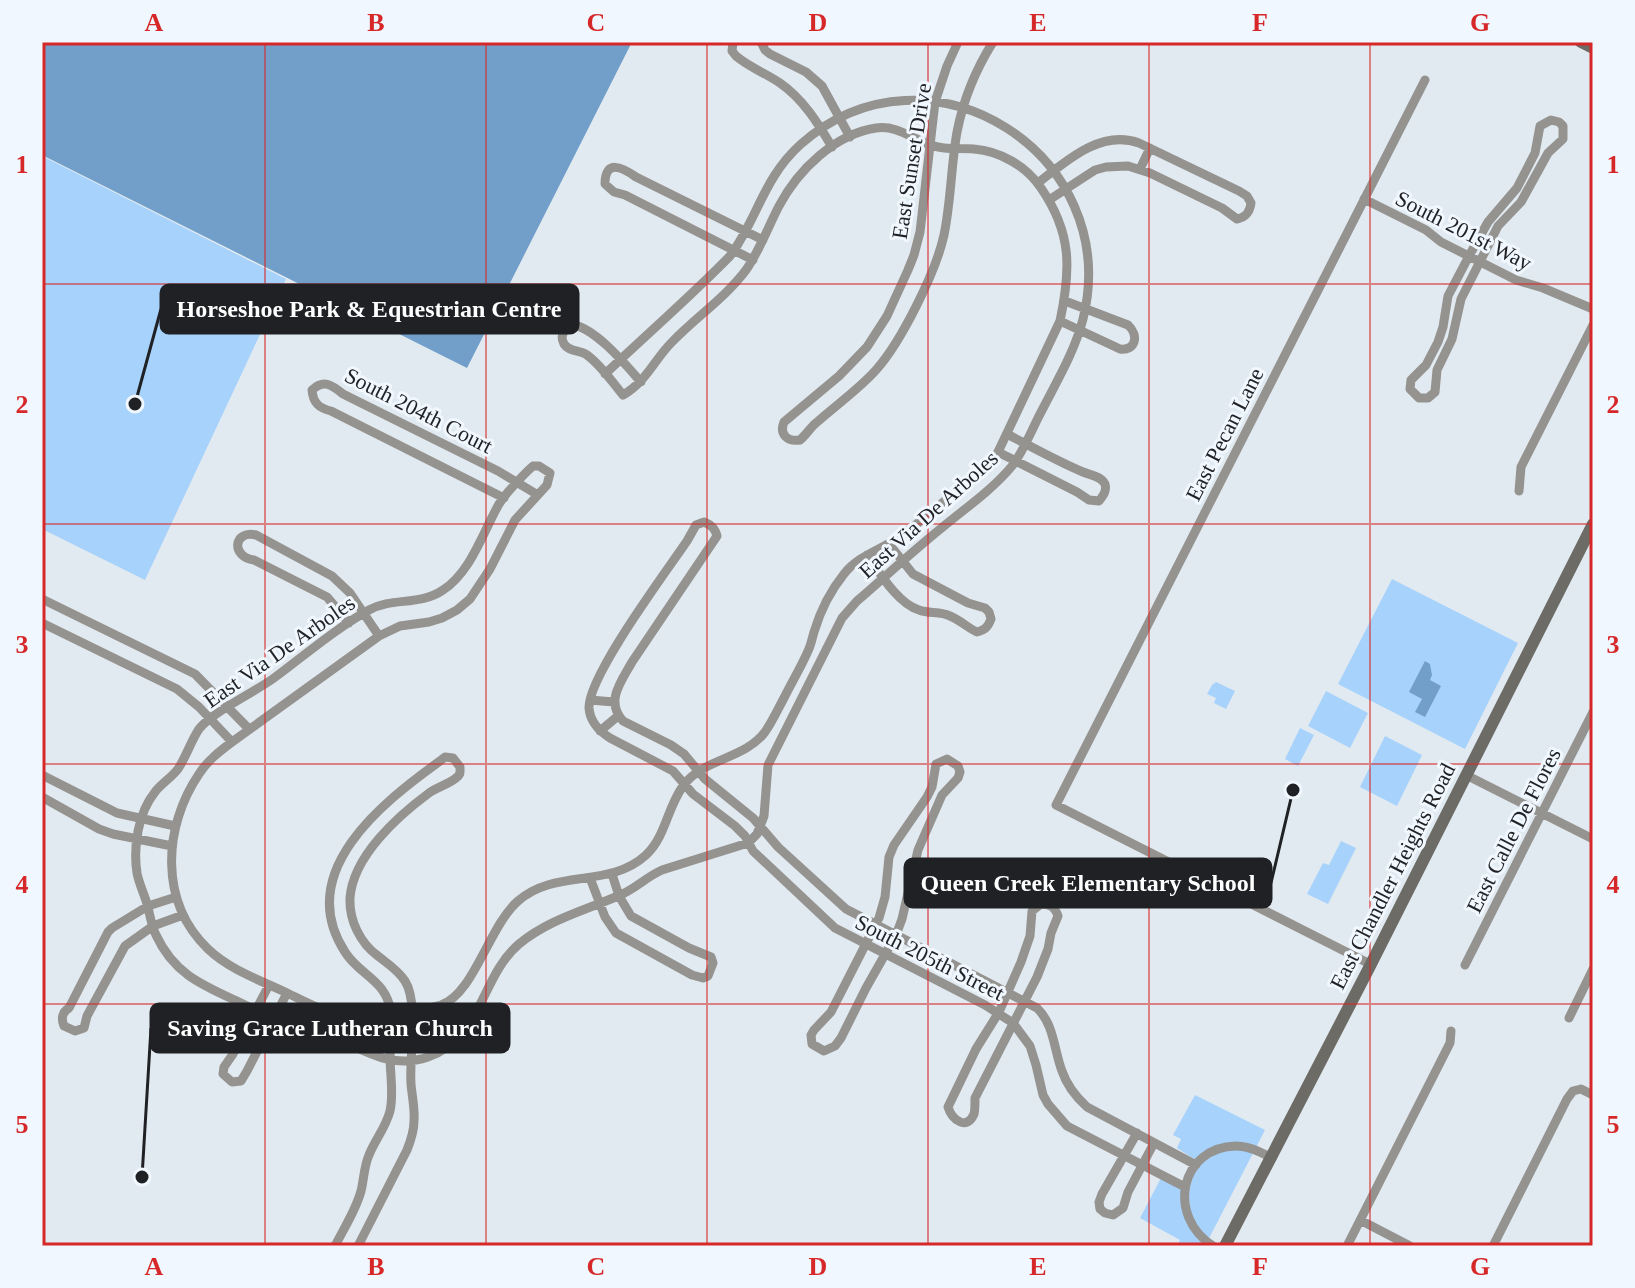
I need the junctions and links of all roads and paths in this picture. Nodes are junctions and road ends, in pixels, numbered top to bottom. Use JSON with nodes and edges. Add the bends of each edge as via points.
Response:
{"nodes":[{"id":1,"x":733,"y":42,"type":"edge"},
{"id":2,"x":761,"y":42,"type":"edge"},
{"id":3,"x":958,"y":42,"type":"edge"},
{"id":4,"x":993,"y":42,"type":"edge"},
{"id":5,"x":1581,"y":42,"type":"edge"},
{"id":6,"x":1593,"y":48,"type":"edge"},
{"id":7,"x":1425,"y":80,"type":"dead end"},
{"id":8,"x":935,"y":102,"type":"junction"},
{"id":9,"x":964,"y":108,"type":"junction"},
{"id":10,"x":840,"y":119,"type":"junction"},
{"id":11,"x":821,"y":130,"type":"junction"},
{"id":12,"x":850,"y":137,"type":"junction"},
{"id":13,"x":930,"y":145,"type":"junction"},
{"id":14,"x":832,"y":147,"type":"junction"},
{"id":15,"x":955,"y":148,"type":"junction"},
{"id":16,"x":1150,"y":148,"type":"junction"},
{"id":17,"x":1169,"y":158,"type":"junction"},
{"id":18,"x":1536,"y":164,"type":"junction"},
{"id":19,"x":1140,"y":169,"type":"junction"},
{"id":20,"x":1054,"y":171,"type":"junction"},
{"id":21,"x":1160,"y":178,"type":"junction"},
{"id":22,"x":1038,"y":183,"type":"junction"},
{"id":23,"x":1065,"y":189,"type":"junction"},
{"id":24,"x":1364,"y":199,"type":"junction"},
{"id":25,"x":1049,"y":200,"type":"junction"},
{"id":26,"x":1494,"y":223,"type":"junction"},
{"id":27,"x":745,"y":231,"type":"junction"},
{"id":28,"x":763,"y":240,"type":"junction"},
{"id":29,"x":734,"y":250,"type":"junction"},
{"id":30,"x":1469,"y":256,"type":"junction"},
{"id":31,"x":753,"y":260,"type":"junction"},
{"id":32,"x":1480,"y":261,"type":"junction"},
{"id":33,"x":1065,"y":301,"type":"junction"},
{"id":34,"x":1085,"y":308,"type":"junction"},
{"id":35,"x":1593,"y":309,"type":"edge"},
{"id":36,"x":1060,"y":321,"type":"junction"},
{"id":37,"x":1593,"y":325,"type":"edge"},
{"id":38,"x":1443,"y":327,"type":"junction"},
{"id":39,"x":1455,"y":328,"type":"junction"},
{"id":40,"x":1080,"y":329,"type":"junction"},
{"id":41,"x":620,"y":359,"type":"junction"},
{"id":42,"x":605,"y":374,"type":"junction"},
{"id":43,"x":641,"y":382,"type":"junction"},
{"id":44,"x":1007,"y":434,"type":"junction"},
{"id":45,"x":1025,"y":443,"type":"junction"},
{"id":46,"x":998,"y":452,"type":"junction"},
{"id":47,"x":1016,"y":460,"type":"junction"},
{"id":48,"x":518,"y":483,"type":"junction"},
{"id":49,"x":1519,"y":491,"type":"dead end"},
{"id":50,"x":538,"y":495,"type":"junction"},
{"id":51,"x":504,"y":498,"type":"junction"},
{"id":52,"x":1593,"y":524,"type":"edge"},
{"id":53,"x":889,"y":544,"type":"junction"},
{"id":54,"x":867,"y":555,"type":"junction"},
{"id":55,"x":902,"y":561,"type":"junction"},
{"id":56,"x":883,"y":578,"type":"junction"},
{"id":57,"x":653,"y":592,"type":"junction"},
{"id":58,"x":42,"y":599,"type":"edge"},
{"id":59,"x":671,"y":604,"type":"junction"},
{"id":60,"x":641,"y":610,"type":"junction"},
{"id":61,"x":365,"y":613,"type":"junction"},
{"id":62,"x":659,"y":622,"type":"junction"},
{"id":63,"x":42,"y":623,"type":"edge"},
{"id":64,"x":349,"y":623,"type":"junction"},
{"id":65,"x":379,"y":636,"type":"junction"},
{"id":66,"x":590,"y":700,"type":"junction"},
{"id":67,"x":614,"y":702,"type":"junction"},
{"id":68,"x":228,"y":708,"type":"junction"},
{"id":69,"x":1593,"y":712,"type":"edge"},
{"id":70,"x":618,"y":716,"type":"junction"},
{"id":71,"x":210,"y":719,"type":"junction"},
{"id":72,"x":249,"y":729,"type":"junction"},
{"id":73,"x":600,"y":731,"type":"junction"},
{"id":74,"x":232,"y":742,"type":"junction"},
{"id":75,"x":700,"y":771,"type":"junction"},
{"id":76,"x":42,"y":775,"type":"edge"},
{"id":77,"x":1466,"y":775,"type":"junction"},
{"id":78,"x":684,"y":784,"type":"junction"},
{"id":79,"x":42,"y":797,"type":"edge"},
{"id":80,"x":1542,"y":813,"type":"junction"},
{"id":81,"x":142,"y":819,"type":"junction"},
{"id":82,"x":175,"y":826,"type":"junction"},
{"id":83,"x":761,"y":827,"type":"junction"},
{"id":84,"x":1593,"y":839,"type":"edge"},
{"id":85,"x":137,"y":840,"type":"junction"},
{"id":86,"x":748,"y":843,"type":"junction"},
{"id":87,"x":172,"y":846,"type":"junction"},
{"id":88,"x":337,"y":866,"type":"junction"},
{"id":89,"x":356,"y":873,"type":"junction"},
{"id":90,"x":612,"y":874,"type":"junction"},
{"id":91,"x":590,"y":878,"type":"junction"},
{"id":92,"x":330,"y":889,"type":"junction"},
{"id":93,"x":351,"y":892,"type":"junction"},
{"id":94,"x":619,"y":896,"type":"junction"},
{"id":95,"x":176,"y":897,"type":"junction"},
{"id":96,"x":598,"y":903,"type":"junction"},
{"id":97,"x":148,"y":906,"type":"junction"},
{"id":98,"x":183,"y":915,"type":"junction"},
{"id":99,"x":874,"y":925,"type":"junction"},
{"id":100,"x":153,"y":926,"type":"junction"},
{"id":101,"x":896,"y":935,"type":"junction"},
{"id":102,"x":865,"y":944,"type":"junction"},
{"id":103,"x":886,"y":954,"type":"junction"},
{"id":104,"x":1370,"y":964,"type":"junction"},
{"id":105,"x":1465,"y":965,"type":"dead end"},
{"id":106,"x":1593,"y":969,"type":"edge"},
{"id":107,"x":269,"y":985,"type":"junction"},
{"id":108,"x":1007,"y":991,"type":"junction"},
{"id":109,"x":287,"y":993,"type":"junction"},
{"id":110,"x":1025,"y":1001,"type":"junction"},
{"id":111,"x":256,"y":1010,"type":"junction"},
{"id":112,"x":412,"y":1010,"type":"junction"},
{"id":113,"x":999,"y":1012,"type":"junction"},
{"id":114,"x":396,"y":1013,"type":"junction"},
{"id":115,"x":274,"y":1018,"type":"junction"},
{"id":116,"x":1569,"y":1018,"type":"dead end"},
{"id":117,"x":1013,"y":1023,"type":"junction"},
{"id":118,"x":1451,"y":1031,"type":"dead end"},
{"id":119,"x":395,"y":1060,"type":"junction"},
{"id":120,"x":411,"y":1060,"type":"junction"},
{"id":121,"x":1593,"y":1095,"type":"edge"},
{"id":122,"x":1137,"y":1133,"type":"junction"},
{"id":123,"x":1154,"y":1143,"type":"junction"},
{"id":124,"x":1125,"y":1156,"type":"junction"},
{"id":125,"x":1272,"y":1158,"type":"junction"},
{"id":126,"x":1142,"y":1165,"type":"junction"},
{"id":127,"x":1196,"y":1165,"type":"junction"},
{"id":128,"x":1185,"y":1187,"type":"junction"},
{"id":129,"x":1360,"y":1220,"type":"junction"},
{"id":130,"x":335,"y":1246,"type":"edge"},
{"id":131,"x":358,"y":1246,"type":"edge"},
{"id":132,"x":1213,"y":1246,"type":"edge"},
{"id":133,"x":1225,"y":1246,"type":"edge"},
{"id":134,"x":1347,"y":1246,"type":"edge"},
{"id":135,"x":1410,"y":1246,"type":"edge"},
{"id":136,"x":1493,"y":1246,"type":"edge"}],
"edges":[{"from":1,"to":11,"type":"street","via":[[736,56],[788,89]]},
{"from":2,"to":10,"type":"street","via":[[770,54],[822,86]]},
{"from":3,"to":8,"type":"street","name":"East Sunset Drive"},
{"from":4,"to":9,"type":"street","name":"East Sunset Drive"},
{"from":5,"to":6,"type":"main road"},
{"from":7,"to":24,"type":"street","name":"East Pecan Lane"},
{"from":8,"to":9,"type":"street","name":"East Via De Arboles"},
{"from":8,"to":10,"type":"street","name":"East Via De Arboles","via":[[892,102]]},
{"from":8,"to":13,"type":"street","name":"East Sunset Drive"},
{"from":9,"to":15,"type":"street","name":"East Sunset Drive"},
{"from":9,"to":20,"type":"street","name":"East Via De Arboles","via":[[1018,135]]},
{"from":10,"to":11,"type":"street","name":"East Via De Arboles"},
{"from":10,"to":12,"type":"street"},
{"from":11,"to":14,"type":"street"},
{"from":11,"to":27,"type":"street","name":"East Via De Arboles","via":[[774,174]]},
{"from":12,"to":13,"type":"street","name":"East Via De Arboles","via":[[887,127]]},
{"from":12,"to":14,"type":"street","name":"East Via De Arboles"},
{"from":13,"to":15,"type":"street","name":"East Via De Arboles"},
{"from":13,"to":15,"type":"street","name":"East Sunset Drive","via":[[917,245],[887,316],[854,361],[784,422],[787,439],[804,437],[877,370],[899,338],[943,240]]},
{"from":14,"to":28,"type":"street","name":"East Via De Arboles","via":[[792,185]]},
{"from":15,"to":22,"type":"street","name":"East Via De Arboles","via":[[1009,159]]},
{"from":16,"to":17,"type":"street"},
{"from":16,"to":19,"type":"street"},
{"from":16,"to":20,"type":"street","via":[[1112,138]]},
{"from":17,"to":21,"type":"street"},
{"from":17,"to":21,"type":"street","via":[[1247,196],[1248,214],[1237,219]]},
{"from":18,"to":18,"type":"street","via":[[1563,139],[1559,122],[1540,126]]},
{"from":18,"to":26,"type":"street"},
{"from":19,"to":21,"type":"street"},
{"from":19,"to":23,"type":"street","via":[[1106,167]]},
{"from":20,"to":22,"type":"street"},
{"from":20,"to":23,"type":"street","name":"East Via De Arboles"},
{"from":22,"to":25,"type":"street","name":"East Via De Arboles"},
{"from":23,"to":25,"type":"street"},
{"from":23,"to":34,"type":"street","name":"East Via De Arboles","via":[[1084,235]]},
{"from":24,"to":30,"type":"street","name":"South 201st Way"},
{"from":24,"to":104,"type":"street","name":"East Pecan Lane","via":[[1056,805]]},
{"from":25,"to":33,"type":"street","name":"East Via De Arboles","via":[[1068,265]]},
{"from":26,"to":30,"type":"street"},
{"from":26,"to":32,"type":"street"},
{"from":27,"to":28,"type":"street"},
{"from":27,"to":29,"type":"street","name":"East Via De Arboles"},
{"from":27,"to":29,"type":"street","via":[[622,167],[608,171],[604,179],[609,189]]},
{"from":28,"to":31,"type":"street","name":"East Via De Arboles"},
{"from":29,"to":31,"type":"street"},
{"from":29,"to":41,"type":"street","name":"East Via De Arboles"},
{"from":30,"to":32,"type":"street","name":"South 201st Way"},
{"from":30,"to":38,"type":"street","via":[[1448,296]]},
{"from":31,"to":43,"type":"street","name":"East Via De Arboles","via":[[669,345]]},
{"from":32,"to":35,"type":"street","name":"South 201st Way"},
{"from":32,"to":39,"type":"street","via":[[1459,304]]},
{"from":33,"to":34,"type":"street"},
{"from":33,"to":36,"type":"street","name":"East Via De Arboles"},
{"from":34,"to":40,"type":"street","name":"East Via De Arboles"},
{"from":34,"to":40,"type":"street","via":[[1128,325],[1135,336],[1125,350]]},
{"from":36,"to":40,"type":"street"},
{"from":36,"to":44,"type":"street","name":"East Via De Arboles"},
{"from":37,"to":49,"type":"street","via":[[1521,467]]},
{"from":38,"to":39,"type":"street"},
{"from":38,"to":39,"type":"street","via":[[1426,365],[1411,380],[1410,389],[1419,398],[1435,392],[1437,370]]},
{"from":40,"to":45,"type":"street","name":"East Via De Arboles"},
{"from":41,"to":42,"type":"street","name":"East Via De Arboles"},
{"from":41,"to":42,"type":"street","via":[[580,326],[564,331],[564,344],[586,354]]},
{"from":41,"to":43,"type":"street"},
{"from":42,"to":43,"type":"street","name":"East Via De Arboles","via":[[623,395]]},
{"from":44,"to":45,"type":"street"},
{"from":44,"to":46,"type":"street","name":"East Via De Arboles"},
{"from":45,"to":47,"type":"street","name":"East Via De Arboles"},
{"from":45,"to":47,"type":"street","via":[[1103,480],[1105,492],[1099,501],[1089,500]]},
{"from":46,"to":47,"type":"street"},
{"from":46,"to":53,"type":"street","name":"East Via De Arboles"},
{"from":47,"to":55,"type":"street","name":"East Via De Arboles","via":[[994,485]]},
{"from":48,"to":50,"type":"street","name":"South 204th Court"},
{"from":48,"to":50,"type":"street","name":"East Via De Arboles","via":[[533,466],[545,469],[549,479]]},
{"from":48,"to":51,"type":"street","name":"East Via De Arboles"},
{"from":48,"to":51,"type":"street","name":"South 204th Court","via":[[330,384],[312,390],[320,408]]},
{"from":50,"to":65,"type":"street","name":"East Via De Arboles","via":[[515,520],[470,599],[442,618]]},
{"from":51,"to":61,"type":"street","name":"East Via De Arboles","via":[[454,581],[416,600],[382,604]]},
{"from":52,"to":77,"type":"main road","name":"East Chandler Heights Road"},
{"from":53,"to":54,"type":"street","name":"East Via De Arboles"},
{"from":53,"to":55,"type":"street"},
{"from":54,"to":56,"type":"street"},
{"from":54,"to":75,"type":"street","name":"East Via De Arboles","via":[[834,588],[764,733],[737,755]]},
{"from":55,"to":56,"type":"street","name":"East Via De Arboles"},
{"from":55,"to":56,"type":"street","via":[[913,574],[985,608],[989,625],[977,632],[946,614],[919,610],[905,603]]},
{"from":56,"to":83,"type":"street","name":"East Via De Arboles","via":[[842,618],[774,750]]},
{"from":57,"to":59,"type":"street"},
{"from":57,"to":59,"type":"street","via":[[696,525],[710,525],[717,536]]},
{"from":57,"to":60,"type":"street"},
{"from":58,"to":68,"type":"street","via":[[195,674]]},
{"from":59,"to":62,"type":"street"},
{"from":60,"to":62,"type":"street"},
{"from":60,"to":66,"type":"street"},
{"from":61,"to":64,"type":"street","name":"East Via De Arboles"},
{"from":61,"to":64,"type":"street","via":[[332,576],[256,535],[241,537],[238,552],[245,559],[318,591]]},
{"from":61,"to":65,"type":"street"},
{"from":62,"to":67,"type":"street","via":[[626,672]]},
{"from":63,"to":71,"type":"street","via":[[177,689]]},
{"from":64,"to":68,"type":"street","name":"East Via De Arboles"},
{"from":65,"to":72,"type":"street","name":"East Via De Arboles"},
{"from":66,"to":67,"type":"street"},
{"from":66,"to":73,"type":"street","via":[[591,717]]},
{"from":67,"to":70,"type":"street"},
{"from":68,"to":71,"type":"street","name":"East Via De Arboles"},
{"from":68,"to":72,"type":"street"},
{"from":69,"to":80,"type":"street","name":"East Calle De Flores"},
{"from":70,"to":73,"type":"street"},
{"from":70,"to":75,"type":"street","name":"South 205th Street","via":[[679,750]]},
{"from":71,"to":74,"type":"street"},
{"from":71,"to":81,"type":"street","name":"East Via De Arboles","via":[[177,770],[155,792]]},
{"from":72,"to":74,"type":"street","name":"East Via De Arboles"},
{"from":73,"to":78,"type":"street","name":"South 205th Street","via":[[673,771]]},
{"from":74,"to":82,"type":"street","name":"East Via De Arboles","via":[[199,773]]},
{"from":75,"to":78,"type":"street","name":"East Via De Arboles"},
{"from":75,"to":83,"type":"street","name":"South 205th Street"},
{"from":76,"to":81,"type":"street","via":[[117,813]]},
{"from":77,"to":80,"type":"street"},
{"from":77,"to":104,"type":"main road","name":"East Chandler Heights Road"},
{"from":78,"to":86,"type":"street","name":"South 205th Street"},
{"from":78,"to":90,"type":"street","name":"East Via De Arboles","via":[[656,844],[637,862]]},
{"from":79,"to":85,"type":"street","via":[[99,829]]},
{"from":80,"to":84,"type":"street"},
{"from":80,"to":105,"type":"street","name":"East Calle De Flores"},
{"from":81,"to":82,"type":"street"},
{"from":81,"to":85,"type":"street","name":"East Via De Arboles"},
{"from":82,"to":87,"type":"street","name":"East Via De Arboles"},
{"from":83,"to":86,"type":"street"},
{"from":83,"to":99,"type":"street","name":"South 205th Street","via":[[837,903]]},
{"from":85,"to":87,"type":"street"},
{"from":85,"to":97,"type":"street","name":"East Via De Arboles","via":[[137,871]]},
{"from":86,"to":94,"type":"street","via":[[662,870]]},
{"from":86,"to":102,"type":"street","name":"South 205th Street","via":[[828,922]]},
{"from":87,"to":95,"type":"street","name":"East Via De Arboles"},
{"from":88,"to":89,"type":"street"},
{"from":88,"to":89,"type":"street","via":[[362,829],[399,790],[445,757],[458,762],[460,774],[401,816]]},
{"from":88,"to":92,"type":"street"},
{"from":89,"to":93,"type":"street"},
{"from":90,"to":91,"type":"street","name":"East Via De Arboles"},
{"from":90,"to":94,"type":"street"},
{"from":91,"to":96,"type":"street"},
{"from":91,"to":112,"type":"street","name":"East Via De Arboles","via":[[555,882],[521,898],[503,917],[453,999]]},
{"from":92,"to":93,"type":"street"},
{"from":92,"to":114,"type":"street","via":[[339,942],[381,987]]},
{"from":93,"to":112,"type":"street","via":[[350,909],[359,936],[404,979]]},
{"from":94,"to":96,"type":"street"},
{"from":94,"to":96,"type":"street","via":[[637,921],[711,957],[708,976],[698,978],[622,937]]},
{"from":95,"to":97,"type":"street"},
{"from":95,"to":98,"type":"street","name":"East Via De Arboles"},
{"from":96,"to":120,"type":"street","via":[[517,945],[462,1035],[429,1057]]},
{"from":97,"to":100,"type":"street","name":"East Via De Arboles"},
{"from":97,"to":100,"type":"street","via":[[108,932],[63,1014],[64,1026],[84,1028],[121,950]]},
{"from":98,"to":100,"type":"street"},
{"from":98,"to":107,"type":"street","name":"East Via De Arboles","via":[[220,959]]},
{"from":99,"to":101,"type":"street","name":"South 205th Street"},
{"from":99,"to":101,"type":"street","via":[[894,845],[927,797],[936,764],[953,761],[960,772],[942,795],[918,850]]},
{"from":99,"to":102,"type":"street"},
{"from":100,"to":111,"type":"street","name":"East Via De Arboles","via":[[165,951],[188,976]]},
{"from":101,"to":103,"type":"street"},
{"from":101,"to":108,"type":"street","name":"South 205th Street"},
{"from":102,"to":103,"type":"street","name":"South 205th Street"},
{"from":102,"to":103,"type":"street","via":[[831,1012],[811,1035],[812,1044],[824,1051],[841,1038]]},
{"from":103,"to":113,"type":"street","name":"South 205th Street"},
{"from":104,"to":125,"type":"main road","name":"East Chandler Heights Road"},
{"from":106,"to":116,"type":"street"},
{"from":107,"to":109,"type":"street","name":"East Via De Arboles"},
{"from":107,"to":111,"type":"street"},
{"from":108,"to":110,"type":"street","name":"South 205th Street"},
{"from":108,"to":110,"type":"street","via":[[1026,950],[1032,911],[1041,904],[1052,906],[1058,916]]},
{"from":108,"to":113,"type":"street"},
{"from":109,"to":114,"type":"street","name":"East Via De Arboles","via":[[347,1018]]},
{"from":109,"to":115,"type":"street"},
{"from":110,"to":117,"type":"street"},
{"from":110,"to":122,"type":"street","name":"South 205th Street","via":[[1046,1019],[1076,1096]]},
{"from":111,"to":115,"type":"street","name":"East Via De Arboles"},
{"from":111,"to":115,"type":"street","via":[[224,1067],[227,1080],[236,1083],[244,1077]]},
{"from":112,"to":114,"type":"street","name":"East Via De Arboles"},
{"from":112,"to":120,"type":"street"},
{"from":113,"to":117,"type":"street","name":"South 205th Street"},
{"from":113,"to":117,"type":"street","via":[[948,1107],[955,1120],[968,1121],[974,1115],[975,1098]]},
{"from":114,"to":119,"type":"street","via":[[391,1037]]},
{"from":115,"to":119,"type":"street","name":"East Via De Arboles"},
{"from":117,"to":124,"type":"street","name":"South 205th Street","via":[[1030,1046],[1043,1095],[1059,1120]]},
{"from":118,"to":129,"type":"street","via":[[1450,1043]]},
{"from":119,"to":120,"type":"street"},
{"from":119,"to":130,"type":"street","via":[[390,1112]]},
{"from":120,"to":131,"type":"street","via":[[412,1136]]},
{"from":121,"to":136,"type":"street","via":[[1581,1089],[1567,1099]]},
{"from":122,"to":123,"type":"street","name":"South 205th Street"},
{"from":122,"to":124,"type":"street"},
{"from":123,"to":126,"type":"street"},
{"from":123,"to":127,"type":"street","name":"South 205th Street"},
{"from":124,"to":126,"type":"street","name":"South 205th Street"},
{"from":124,"to":126,"type":"street","via":[[1099,1202],[1105,1213],[1113,1215],[1123,1208]]},
{"from":125,"to":127,"type":"street","via":[[1236,1146],[1220,1149]]},
{"from":125,"to":133,"type":"main road","name":"East Chandler Heights Road"},
{"from":126,"to":128,"type":"street","name":"South 205th Street"},
{"from":127,"to":128,"type":"street"},
{"from":128,"to":132,"type":"street","via":[[1188,1220]]},
{"from":129,"to":134,"type":"street"},
{"from":129,"to":135,"type":"street"}]}
